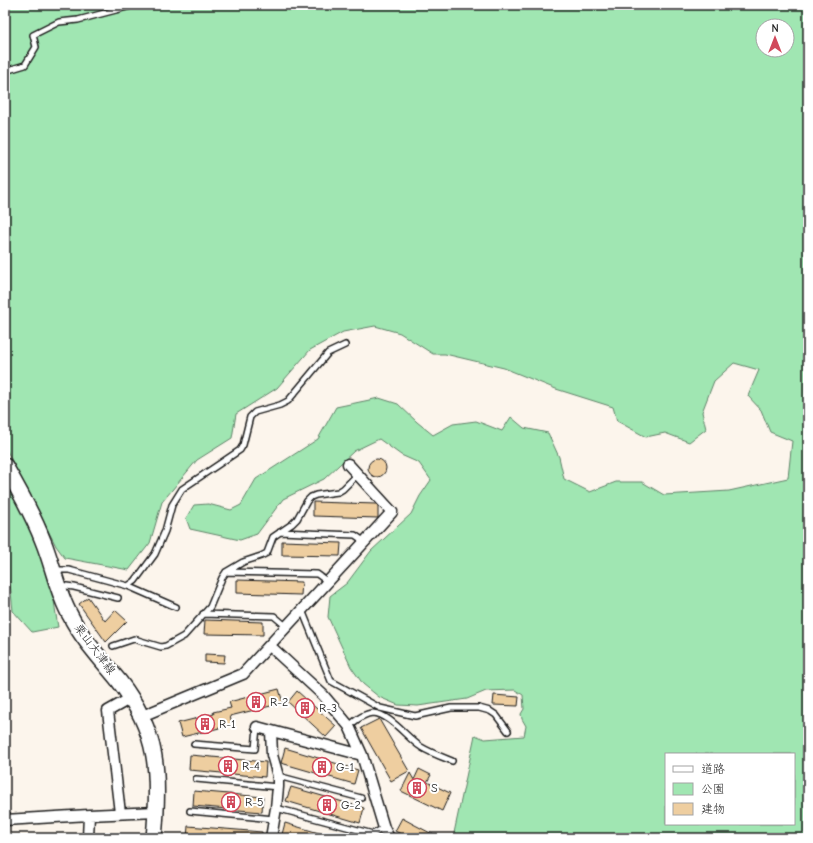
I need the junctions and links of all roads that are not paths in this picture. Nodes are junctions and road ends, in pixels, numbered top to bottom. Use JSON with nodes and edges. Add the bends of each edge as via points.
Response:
{"nodes":[{"id":1,"x":135,"y":5,"type":"edge"},
{"id":2,"x":5,"y":72,"type":"edge"},
{"id":3,"x":345,"y":345,"type":"dead end"},
{"id":4,"x":348,"y":464,"type":"dead end"},
{"id":5,"x":5,"y":466,"type":"edge"},
{"id":6,"x":358,"y":474,"type":"junction"},
{"id":7,"x":280,"y":532,"type":"junction"},
{"id":8,"x":365,"y":542,"type":"junction"},
{"id":9,"x":53,"y":570,"type":"junction"},
{"id":10,"x":226,"y":572,"type":"junction"},
{"id":11,"x":328,"y":582,"type":"junction"},
{"id":12,"x":58,"y":585,"type":"junction"},
{"id":13,"x":128,"y":586,"type":"junction"},
{"id":14,"x":118,"y":598,"type":"dead end"},
{"id":15,"x":176,"y":607,"type":"dead end"},
{"id":16,"x":302,"y":610,"type":"junction"},
{"id":17,"x":203,"y":614,"type":"junction"},
{"id":18,"x":287,"y":627,"type":"junction"},
{"id":19,"x":113,"y":646,"type":"dead end"},
{"id":20,"x":270,"y":646,"type":"junction"},
{"id":21,"x":132,"y":698,"type":"junction"},
{"id":22,"x":142,"y":716,"type":"junction"},
{"id":23,"x":349,"y":726,"type":"junction"},
{"id":24,"x":257,"y":727,"type":"joint"},
{"id":25,"x":271,"y":731,"type":"junction"},
{"id":26,"x":508,"y":731,"type":"dead end"},
{"id":27,"x":194,"y":744,"type":"dead end"},
{"id":28,"x":362,"y":755,"type":"junction"},
{"id":29,"x":452,"y":761,"type":"dead end"},
{"id":30,"x":196,"y":780,"type":"dead end"},
{"id":31,"x":278,"y":782,"type":"junction"},
{"id":32,"x":361,"y":798,"type":"dead end"},
{"id":33,"x":276,"y":808,"type":"junction"},
{"id":34,"x":190,"y":811,"type":"dead end"},
{"id":35,"x":156,"y":812,"type":"junction"},
{"id":36,"x":120,"y":813,"type":"junction"},
{"id":37,"x":90,"y":815,"type":"junction"},
{"id":38,"x":274,"y":819,"type":"junction"},
{"id":39,"x":5,"y":820,"type":"edge"},
{"id":40,"x":384,"y":828,"type":"junction"},
{"id":41,"x":88,"y":838,"type":"edge"},
{"id":42,"x":154,"y":838,"type":"edge"},
{"id":43,"x":271,"y":838,"type":"edge"},
{"id":44,"x":389,"y":838,"type":"edge"}],
"edges":[{"from":1,"to":2,"type":"lane","via":[[78,20],[59,22],[33,35],[36,47],[25,65]]},
{"from":3,"to":13,"type":"lane","via":[[328,353],[288,401],[255,412],[250,417],[240,450],[182,489],[172,504],[165,531],[155,554],[135,581]]},
{"from":4,"to":6,"type":"street"},
{"from":5,"to":9,"type":"main road","name":"栗山大津線","via":[[29,507]]},
{"from":6,"to":7,"type":"lane","via":[[338,492],[311,497],[297,519]]},
{"from":6,"to":8,"type":"street","via":[[392,512]]},
{"from":7,"to":8,"type":"lane","via":[[355,535]]},
{"from":7,"to":10,"type":"lane","via":[[273,537],[267,553]]},
{"from":8,"to":11,"type":"street"},
{"from":9,"to":12,"type":"main road","name":"栗山大津線"},
{"from":9,"to":13,"type":"lane","via":[[69,570]]},
{"from":10,"to":11,"type":"lane","via":[[317,574]]},
{"from":10,"to":17,"type":"lane","via":[[212,604]]},
{"from":11,"to":16,"type":"street"},
{"from":12,"to":14,"type":"lane"},
{"from":12,"to":21,"type":"main road","name":"栗山大津線","via":[[70,615],[82,634]]},
{"from":13,"to":15,"type":"lane"},
{"from":16,"to":18,"type":"street"},
{"from":16,"to":26,"type":"lane","via":[[331,681],[380,708],[415,716],[451,708],[479,708],[490,711]]},
{"from":17,"to":18,"type":"lane","via":[[274,616]]},
{"from":17,"to":19,"type":"lane","via":[[184,636],[166,646],[161,647],[134,639]]},
{"from":18,"to":20,"type":"street"},
{"from":20,"to":22,"type":"street","via":[[243,674]]},
{"from":20,"to":23,"type":"street","via":[[324,695]]},
{"from":21,"to":22,"type":"main road","name":"栗山大津線"},
{"from":21,"to":36,"type":"street","via":[[108,711]]},
{"from":22,"to":35,"type":"main road","name":"栗山大津線","via":[[150,735],[154,755],[157,783]]},
{"from":23,"to":28,"type":"street"},
{"from":23,"to":29,"type":"lane","via":[[365,715],[373,713],[383,716],[420,746]]},
{"from":24,"to":25,"type":"street"},
{"from":24,"to":27,"type":"lane","via":[[255,749]]},
{"from":25,"to":28,"type":"street"},
{"from":25,"to":31,"type":"street","via":[[272,755]]},
{"from":28,"to":40,"type":"street"},
{"from":30,"to":31,"type":"lane"},
{"from":31,"to":32,"type":"lane"},
{"from":31,"to":33,"type":"street"},
{"from":33,"to":38,"type":"street"},
{"from":33,"to":40,"type":"lane","via":[[373,834]]},
{"from":34,"to":38,"type":"lane"},
{"from":35,"to":36,"type":"street"},
{"from":35,"to":42,"type":"main road","name":"栗山大津線"},
{"from":36,"to":37,"type":"street"},
{"from":37,"to":39,"type":"street"},
{"from":37,"to":41,"type":"street"},
{"from":38,"to":43,"type":"street"},
{"from":40,"to":44,"type":"street"}]}
